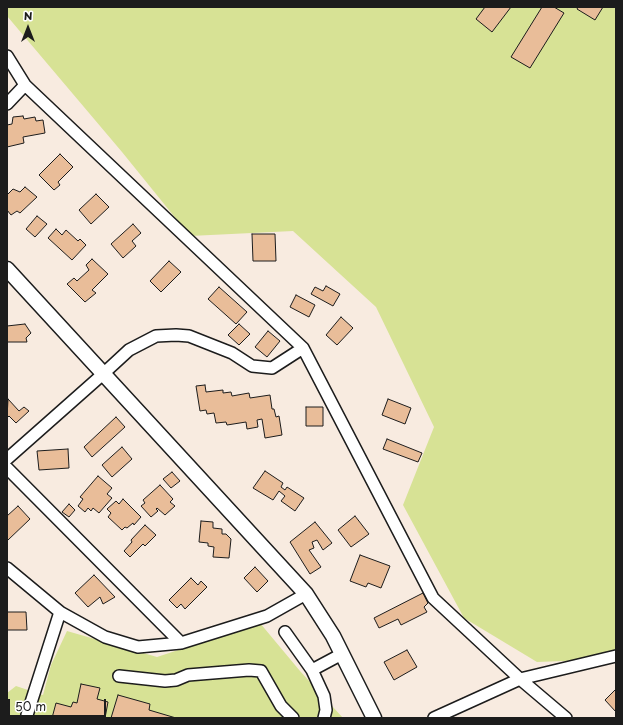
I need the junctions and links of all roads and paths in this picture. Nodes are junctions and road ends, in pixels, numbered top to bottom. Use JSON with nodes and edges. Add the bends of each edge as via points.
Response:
{"nodes":[{"id":1,"x":7,"y":56,"type":"edge"},
{"id":2,"x":25,"y":85,"type":"junction"},
{"id":3,"x":7,"y":104,"type":"edge"},
{"id":4,"x":7,"y":269,"type":"edge"},
{"id":5,"x":303,"y":348,"type":"junction"},
{"id":6,"x":103,"y":374,"type":"junction"},
{"id":7,"x":7,"y":459,"type":"edge"},
{"id":8,"x":7,"y":468,"type":"edge"},
{"id":9,"x":7,"y":568,"type":"edge"},
{"id":10,"x":306,"y":594,"type":"junction"},
{"id":11,"x":60,"y":612,"type":"junction"},
{"id":12,"x":285,"y":632,"type":"dead end"},
{"id":13,"x":181,"y":643,"type":"junction"},
{"id":14,"x":342,"y":654,"type":"junction"},
{"id":15,"x":616,"y":656,"type":"edge"},
{"id":16,"x":312,"y":670,"type":"junction"},
{"id":17,"x":119,"y":676,"type":"dead end"},
{"id":18,"x":520,"y":679,"type":"junction"},
{"id":19,"x":27,"y":718,"type":"edge"},
{"id":20,"x":293,"y":718,"type":"edge"},
{"id":21,"x":324,"y":718,"type":"edge"},
{"id":22,"x":374,"y":718,"type":"edge"},
{"id":23,"x":434,"y":718,"type":"edge"},
{"id":24,"x":566,"y":718,"type":"edge"}],
"edges":[{"from":1,"to":2,"type":"street"},
{"from":2,"to":3,"type":"street"},
{"from":2,"to":5,"type":"street"},
{"from":4,"to":6,"type":"street"},
{"from":5,"to":6,"type":"street","via":[[272,368],[252,366],[232,353],[189,336],[156,336],[129,350]]},
{"from":5,"to":18,"type":"street","via":[[433,598]]},
{"from":6,"to":7,"type":"street"},
{"from":6,"to":10,"type":"street"},
{"from":8,"to":13,"type":"street"},
{"from":9,"to":11,"type":"street"},
{"from":10,"to":13,"type":"street","via":[[267,616]]},
{"from":10,"to":14,"type":"street"},
{"from":11,"to":13,"type":"street","via":[[105,637],[138,647]]},
{"from":11,"to":19,"type":"street"},
{"from":12,"to":16,"type":"street"},
{"from":14,"to":16,"type":"street"},
{"from":14,"to":22,"type":"street"},
{"from":15,"to":18,"type":"street"},
{"from":16,"to":21,"type":"street","via":[[324,696]]},
{"from":17,"to":20,"type":"street","via":[[165,681],[188,675],[261,671],[281,706]]},
{"from":18,"to":23,"type":"street"},
{"from":18,"to":24,"type":"street"}]}
